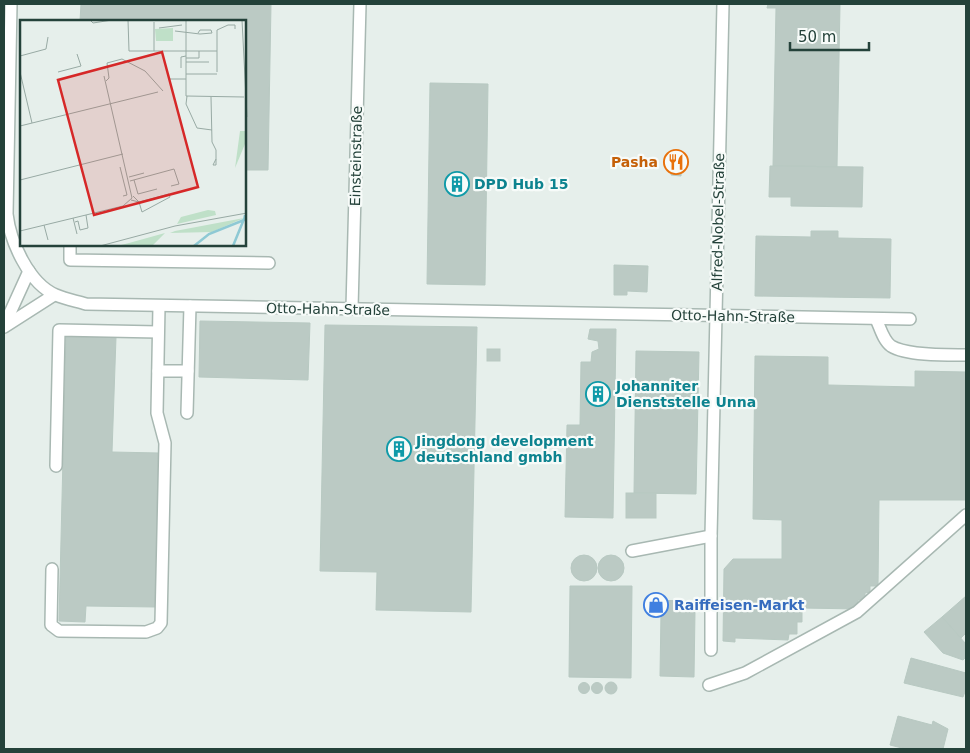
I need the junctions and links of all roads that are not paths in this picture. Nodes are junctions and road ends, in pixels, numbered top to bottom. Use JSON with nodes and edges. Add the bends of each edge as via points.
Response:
{"nodes":[{"id":1,"x":12,"y":4,"type":"edge"},
{"id":2,"x":360,"y":4,"type":"edge"},
{"id":3,"x":723,"y":4,"type":"edge"},
{"id":4,"x":70,"y":246,"type":"edge"},
{"id":5,"x":269,"y":263,"type":"dead end"},
{"id":6,"x":29,"y":271,"type":"junction"},
{"id":7,"x":54,"y":295,"type":"junction"},
{"id":8,"x":159,"y":306,"type":"junction"},
{"id":9,"x":190,"y":306,"type":"junction"},
{"id":10,"x":352,"y":308,"type":"junction"},
{"id":11,"x":716,"y":316,"type":"junction"},
{"id":12,"x":876,"y":319,"type":"junction"},
{"id":13,"x":910,"y":319,"type":"dead end"},
{"id":14,"x":4,"y":327,"type":"edge"},
{"id":15,"x":158,"y":332,"type":"junction"},
{"id":16,"x":966,"y":355,"type":"edge"},
{"id":17,"x":158,"y":371,"type":"junction"},
{"id":18,"x":188,"y":371,"type":"junction"},
{"id":19,"x":187,"y":413,"type":"dead end"},
{"id":20,"x":56,"y":466,"type":"dead end"},
{"id":21,"x":966,"y":515,"type":"edge"},
{"id":22,"x":711,"y":536,"type":"junction"},
{"id":23,"x":632,"y":551,"type":"dead end"},
{"id":24,"x":52,"y":569,"type":"dead end"},
{"id":25,"x":711,"y":650,"type":"dead end"},
{"id":26,"x":709,"y":685,"type":"dead end"}],
"edges":[{"from":1,"to":6,"type":"street","name":"Otto-Hahn-Straße","via":[[7,214],[14,244]]},
{"from":2,"to":10,"type":"street","name":"Einsteinstraße"},
{"from":3,"to":11,"type":"street","name":"Alfred-Nobel-Straße"},
{"from":4,"to":5,"type":"street","via":[[70,260]]},
{"from":6,"to":7,"type":"street","name":"Otto-Hahn-Straße"},
{"from":6,"to":14,"type":"street"},
{"from":7,"to":8,"type":"street","name":"Otto-Hahn-Straße","via":[[86,304]]},
{"from":7,"to":14,"type":"street"},
{"from":8,"to":9,"type":"street","name":"Otto-Hahn-Straße"},
{"from":8,"to":15,"type":"street"},
{"from":9,"to":10,"type":"street","name":"Otto-Hahn-Straße"},
{"from":9,"to":18,"type":"street"},
{"from":10,"to":11,"type":"street","name":"Otto-Hahn-Straße"},
{"from":11,"to":12,"type":"street","name":"Otto-Hahn-Straße"},
{"from":11,"to":22,"type":"street","name":"Alfred-Nobel-Straße"},
{"from":12,"to":13,"type":"street","name":"Otto-Hahn-Straße"},
{"from":12,"to":16,"type":"street","via":[[892,347],[916,353]]},
{"from":15,"to":17,"type":"street"},
{"from":15,"to":20,"type":"street","via":[[59,330]]},
{"from":17,"to":18,"type":"street"},
{"from":17,"to":24,"type":"street","via":[[157,414],[165,443],[161,623],[152,631],[133,633],[54,629],[51,625]]},
{"from":18,"to":19,"type":"street"},
{"from":21,"to":26,"type":"street","via":[[857,612],[746,673]]},
{"from":22,"to":23,"type":"street"},
{"from":22,"to":25,"type":"street","name":"Alfred-Nobel-Straße"}]}
